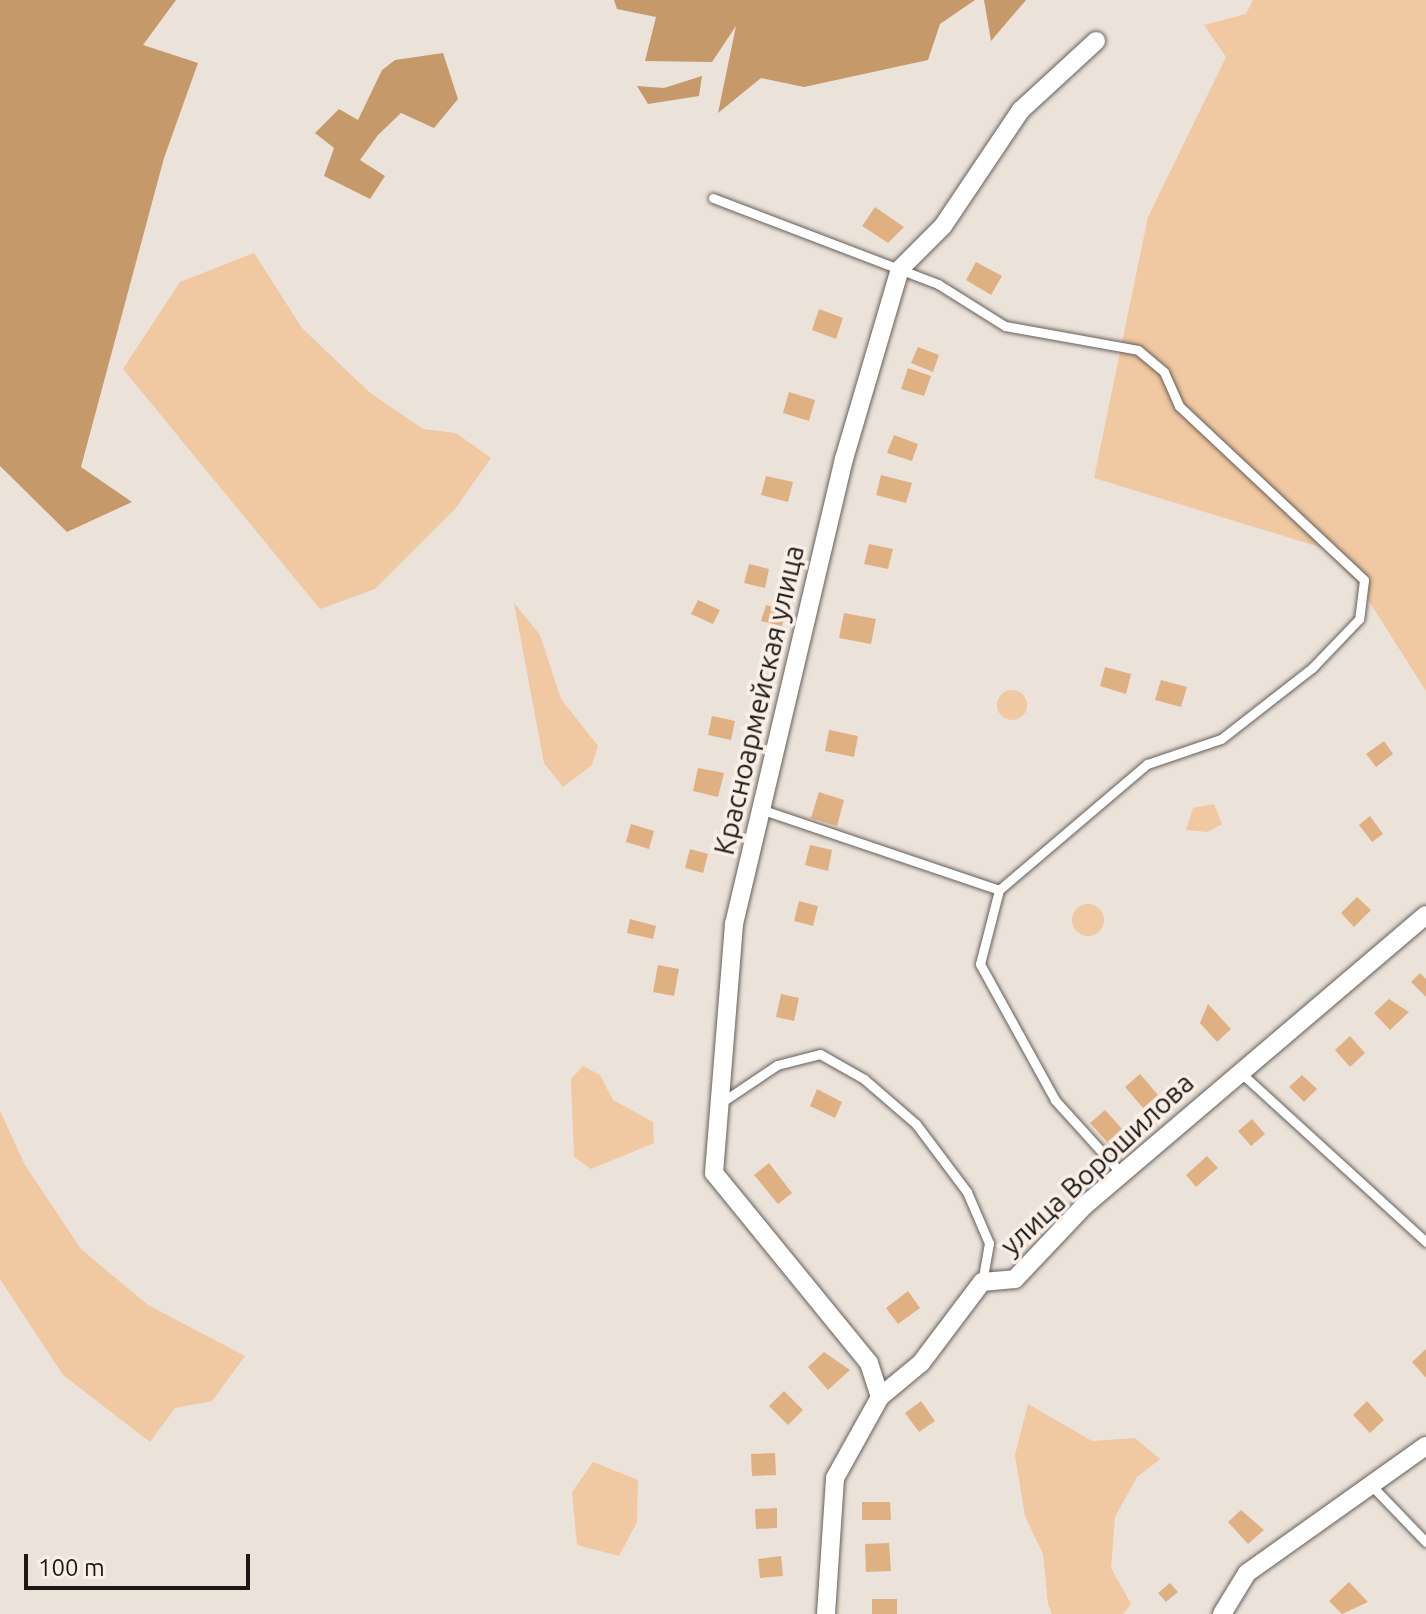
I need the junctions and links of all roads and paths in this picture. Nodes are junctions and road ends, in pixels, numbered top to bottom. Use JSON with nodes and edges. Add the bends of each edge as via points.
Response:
{"nodes":[{"id":1,"x":1096,"y":41,"type":"dead end"},
{"id":2,"x":713,"y":198,"type":"dead end"},
{"id":3,"x":900,"y":269,"type":"junction"},
{"id":4,"x":763,"y":810,"type":"junction"},
{"id":5,"x":999,"y":890,"type":"junction"},
{"id":6,"x":1424,"y":921,"type":"edge"},
{"id":7,"x":1240,"y":1072,"type":"junction"},
{"id":8,"x":722,"y":1102,"type":"junction"},
{"id":9,"x":1121,"y":1173,"type":"junction"},
{"id":10,"x":1426,"y":1242,"type":"edge"},
{"id":11,"x":982,"y":1282,"type":"junction"},
{"id":12,"x":880,"y":1397,"type":"junction"},
{"id":13,"x":1426,"y":1446,"type":"edge"},
{"id":14,"x":1374,"y":1488,"type":"junction"},
{"id":15,"x":1426,"y":1542,"type":"edge"},
{"id":16,"x":826,"y":1614,"type":"edge"},
{"id":17,"x":1222,"y":1614,"type":"edge"}],
"edges":[{"from":1,"to":3,"type":"street","name":"Красноармейская улица","via":[[1021,110],[943,226]]},
{"from":2,"to":3,"type":"lane"},
{"from":3,"to":4,"type":"street","name":"Красноармейская улица","via":[[844,459]]},
{"from":3,"to":5,"type":"lane","via":[[1005,326],[1087,347],[1138,350],[1164,372],[1179,406],[1364,580],[1359,619],[1312,668],[1221,739],[1147,764]]},
{"from":4,"to":5,"type":"lane"},
{"from":4,"to":8,"type":"street","name":"Красноармейская улица","via":[[734,924]]},
{"from":5,"to":9,"type":"lane","via":[[980,964],[1055,1100]]},
{"from":6,"to":7,"type":"street","name":"улица Ворошилова"},
{"from":7,"to":9,"type":"street","name":"улица Ворошилова"},
{"from":7,"to":10,"type":"lane"},
{"from":8,"to":11,"type":"lane","via":[[777,1065],[820,1054],[864,1079],[916,1124],[967,1192],[989,1243]]},
{"from":8,"to":12,"type":"street","name":"Красноармейская улица","via":[[714,1173],[869,1363]]},
{"from":9,"to":11,"type":"street","name":"улица Ворошилова","via":[[1015,1279]]},
{"from":11,"to":12,"type":"street","name":"улица Ворошилова","via":[[921,1363]]},
{"from":12,"to":16,"type":"street","name":"улица Ворошилова","via":[[835,1478]]},
{"from":13,"to":14,"type":"street"},
{"from":14,"to":15,"type":"lane"},
{"from":14,"to":17,"type":"street","via":[[1247,1573]]}]}
